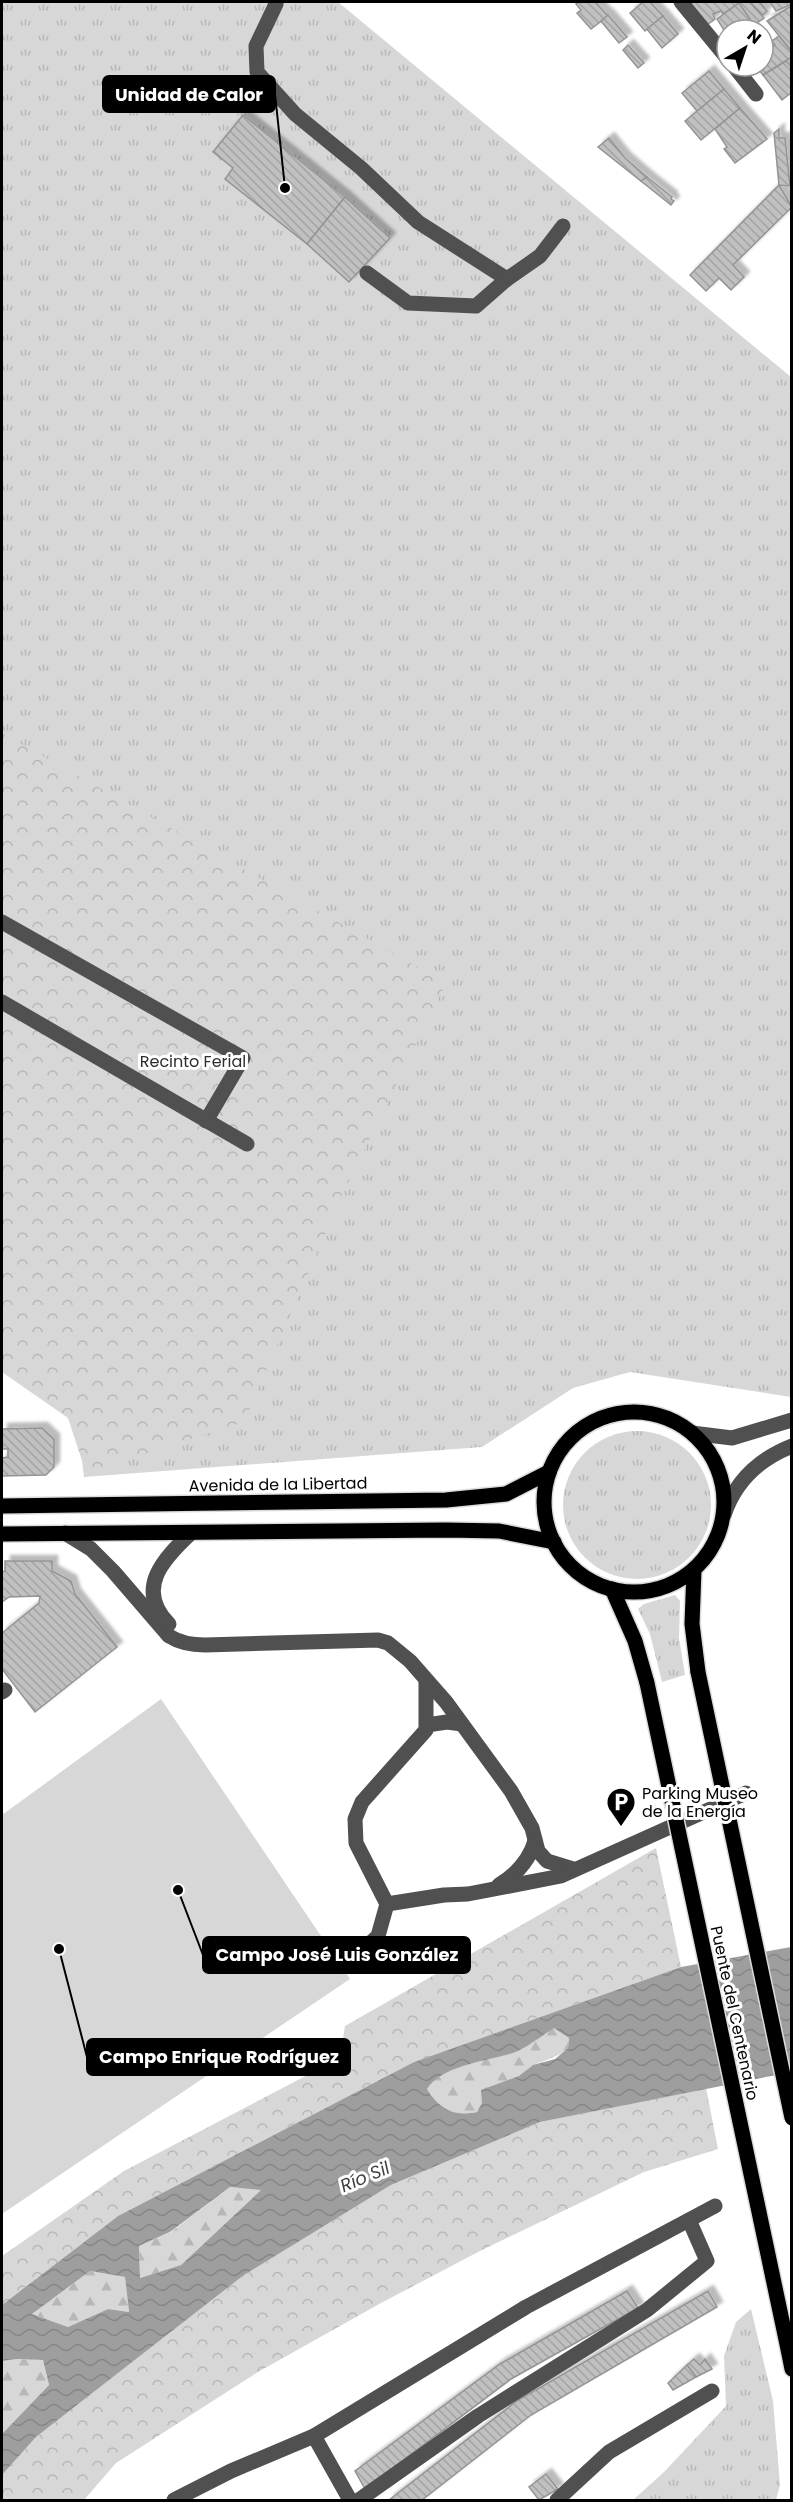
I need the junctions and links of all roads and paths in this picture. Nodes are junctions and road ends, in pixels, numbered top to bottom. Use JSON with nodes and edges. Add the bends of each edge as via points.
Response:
{"nodes":[{"id":1,"x":681,"y":2,"type":"edge"},
{"id":2,"x":276,"y":4,"type":"dead end"},
{"id":3,"x":715,"y":43,"type":"edge"},
{"id":4,"x":743,"y":78,"type":"edge"},
{"id":5,"x":756,"y":94,"type":"dead end"},
{"id":6,"x":563,"y":226,"type":"dead end"},
{"id":7,"x":367,"y":273,"type":"dead end"},
{"id":8,"x":507,"y":279,"type":"junction"},
{"id":9,"x":2,"y":922,"type":"edge"},
{"id":10,"x":2,"y":1002,"type":"edge"},
{"id":11,"x":206,"y":1121,"type":"junction"},
{"id":12,"x":247,"y":1144,"type":"dead end"},
{"id":13,"x":792,"y":1420,"type":"edge"},
{"id":14,"x":692,"y":1433,"type":"junction"},
{"id":15,"x":792,"y":1446,"type":"edge"},
{"id":16,"x":549,"y":1472,"type":"junction"},
{"id":17,"x":2,"y":1506,"type":"edge"},
{"id":18,"x":724,"y":1515,"type":"junction"},
{"id":19,"x":65,"y":1533,"type":"junction"},
{"id":20,"x":191,"y":1533,"type":"junction"},
{"id":21,"x":2,"y":1534,"type":"edge"},
{"id":22,"x":554,"y":1542,"type":"junction"},
{"id":23,"x":694,"y":1570,"type":"junction"},
{"id":24,"x":612,"y":1589,"type":"junction"},
{"id":25,"x":198,"y":1645,"type":"junction"},
{"id":26,"x":426,"y":1681,"type":"junction"},
{"id":27,"x":462,"y":1724,"type":"junction"},
{"id":28,"x":427,"y":1725,"type":"junction"},
{"id":29,"x":746,"y":1793,"type":"dead end"},
{"id":30,"x":535,"y":1841,"type":"junction"},
{"id":31,"x":573,"y":1869,"type":"junction"},
{"id":32,"x":497,"y":1887,"type":"junction"},
{"id":33,"x":387,"y":1904,"type":"junction"},
{"id":34,"x":353,"y":1959,"type":"dead end"},
{"id":35,"x":792,"y":2118,"type":"edge"},
{"id":36,"x":715,"y":2206,"type":"dead end"},
{"id":37,"x":689,"y":2220,"type":"junction"},
{"id":38,"x":792,"y":2369,"type":"edge"},
{"id":39,"x":712,"y":2391,"type":"dead end"},
{"id":40,"x":314,"y":2436,"type":"junction"},
{"id":41,"x":174,"y":2500,"type":"edge"},
{"id":42,"x":350,"y":2500,"type":"edge"},
{"id":43,"x":359,"y":2500,"type":"edge"},
{"id":44,"x":557,"y":2500,"type":"edge"}],
"edges":[{"from":1,"to":3,"type":"street"},
{"from":2,"to":8,"type":"street","via":[[256,46],[257,72],[295,114],[418,222]]},
{"from":4,"to":5,"type":"street"},
{"from":6,"to":8,"type":"street","via":[[540,256]]},
{"from":7,"to":8,"type":"street","via":[[408,303],[476,306]]},
{"from":9,"to":11,"type":"street","via":[[243,1058]]},
{"from":10,"to":11,"type":"street"},
{"from":11,"to":12,"type":"street"},
{"from":13,"to":14,"type":"street","via":[[732,1438]]},
{"from":14,"to":16,"type":"main road","via":[[655,1415],[625,1413],[604,1418],[586,1426],[570,1440]]},
{"from":14,"to":18,"type":"main road","via":[[704,1445],[719,1472]]},
{"from":15,"to":18,"type":"street","via":[[754,1468],[735,1489]]},
{"from":16,"to":17,"type":"main road","name":"Avenida de la Libertad","via":[[506,1494],[446,1500]]},
{"from":16,"to":22,"type":"main road","via":[[545,1510]]},
{"from":18,"to":23,"type":"main road","via":[[710,1551]]},
{"from":19,"to":20,"type":"main road"},
{"from":19,"to":21,"type":"main road"},
{"from":19,"to":25,"type":"street","via":[[91,1549],[169,1636]]},
{"from":20,"to":22,"type":"main road","via":[[499,1531]]},
{"from":20,"to":25,"type":"street","via":[[158,1569],[153,1594],[166,1621]]},
{"from":22,"to":24,"type":"main road","via":[[579,1573]]},
{"from":23,"to":24,"type":"main road","via":[[659,1589]]},
{"from":23,"to":35,"type":"main road","name":"Puente del Centenario","bridge":true,"via":[[692,1624],[698,1672]]},
{"from":24,"to":38,"type":"main road","name":"Puente del Centenario","bridge":true,"via":[[635,1641],[647,1683]]},
{"from":25,"to":26,"type":"street","via":[[378,1640],[395,1649]]},
{"from":26,"to":27,"type":"street"},
{"from":26,"to":28,"type":"street"},
{"from":27,"to":28,"type":"street"},
{"from":27,"to":30,"type":"street","via":[[511,1791]]},
{"from":28,"to":33,"type":"street","via":[[420,1739],[362,1802],[355,1819],[357,1843]]},
{"from":29,"to":31,"type":"street"},
{"from":30,"to":31,"type":"street","via":[[547,1861]]},
{"from":30,"to":32,"type":"street","via":[[521,1868]]},
{"from":31,"to":32,"type":"street","via":[[561,1876]]},
{"from":32,"to":33,"type":"street"},
{"from":33,"to":34,"type":"street","via":[[378,1936]]},
{"from":36,"to":37,"type":"street"},
{"from":37,"to":40,"type":"street","via":[[526,2307]]},
{"from":37,"to":43,"type":"street","via":[[707,2261],[647,2310],[478,2416]]},
{"from":39,"to":44,"type":"street","via":[[609,2452]]},
{"from":40,"to":41,"type":"street"},
{"from":40,"to":42,"type":"street"}]}
